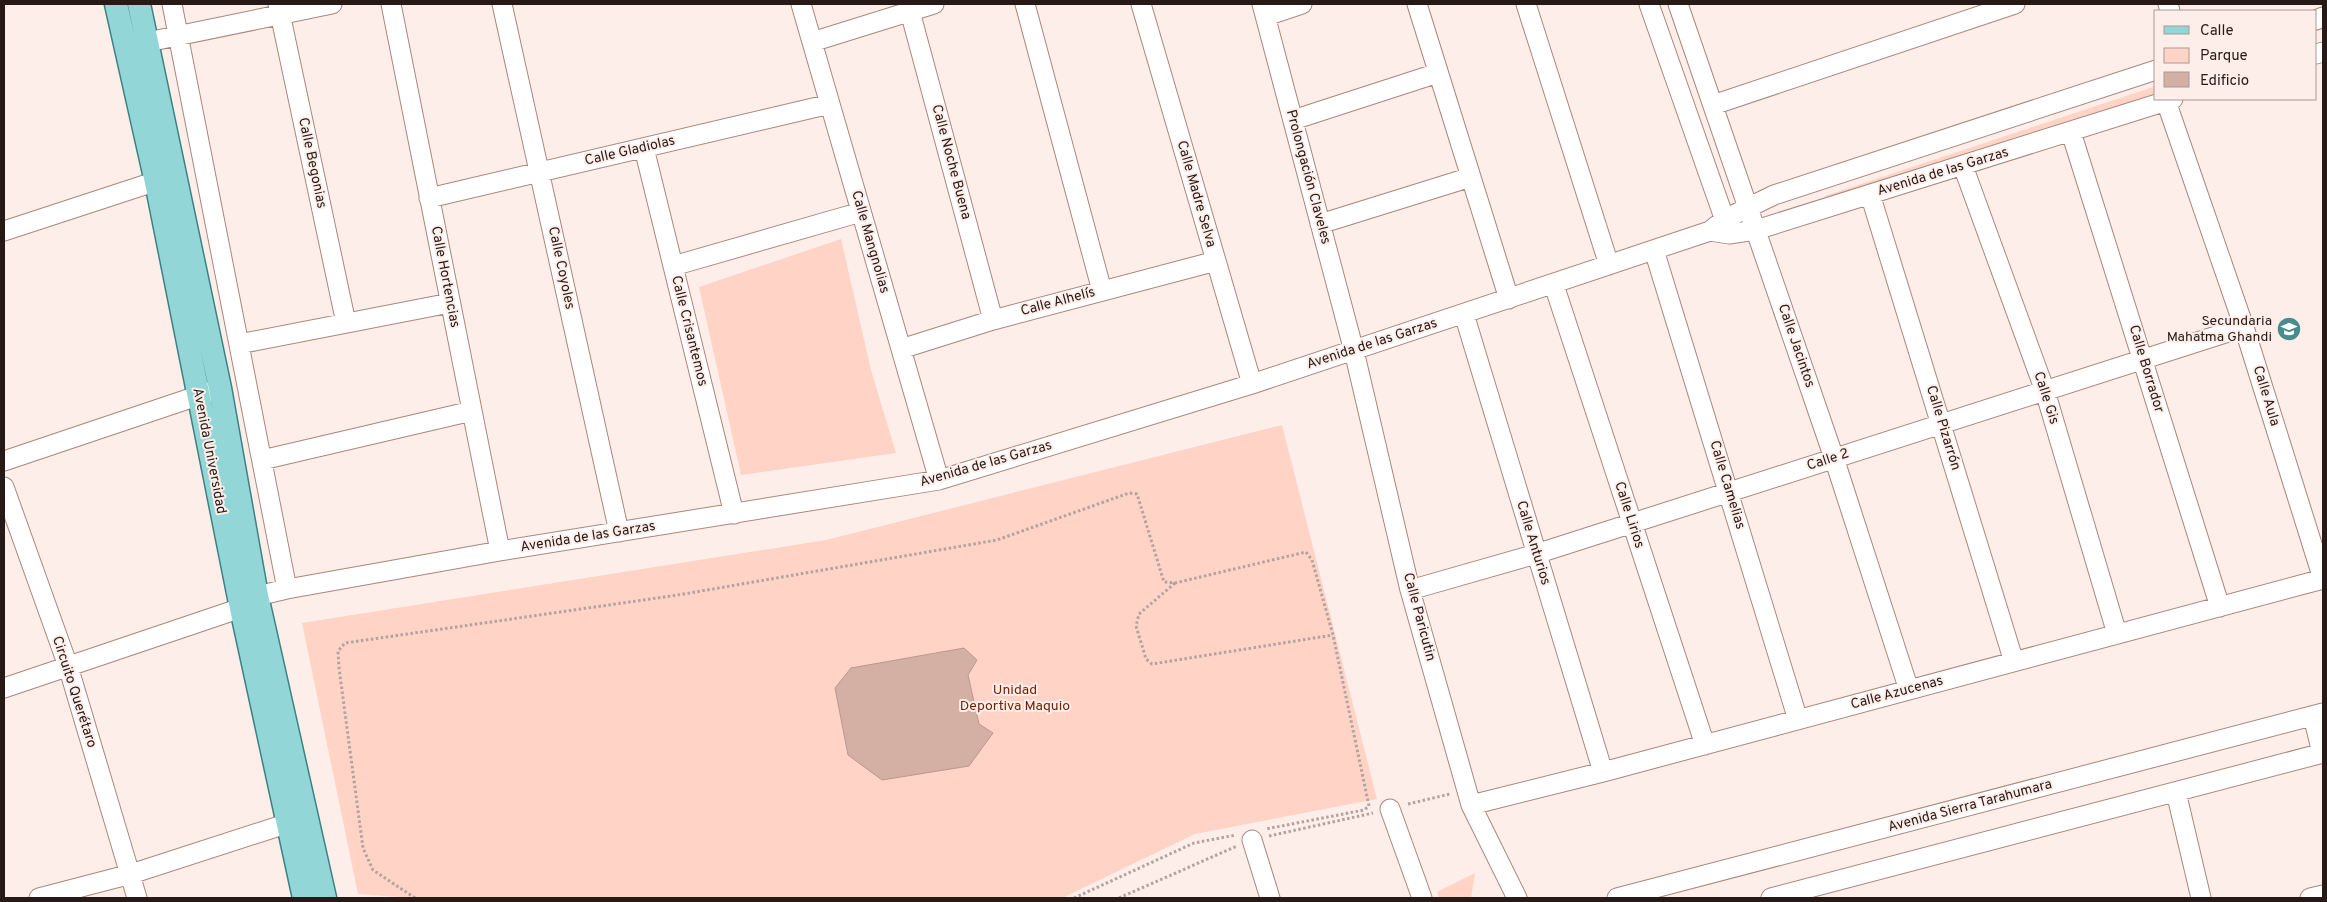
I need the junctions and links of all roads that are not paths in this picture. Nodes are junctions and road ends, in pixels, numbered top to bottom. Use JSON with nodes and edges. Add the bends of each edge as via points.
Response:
{"nodes":[{"id":1,"x":116,"y":4,"type":"edge"},
{"id":2,"x":139,"y":4,"type":"edge"},
{"id":3,"x":172,"y":4,"type":"edge"},
{"id":4,"x":332,"y":4,"type":"edge"},
{"id":5,"x":390,"y":4,"type":"edge"},
{"id":6,"x":502,"y":4,"type":"edge"},
{"id":7,"x":801,"y":4,"type":"edge"},
{"id":8,"x":934,"y":4,"type":"edge"},
{"id":9,"x":1025,"y":4,"type":"edge"},
{"id":10,"x":1141,"y":4,"type":"edge"},
{"id":11,"x":1302,"y":4,"type":"edge"},
{"id":12,"x":1417,"y":4,"type":"edge"},
{"id":13,"x":1526,"y":4,"type":"edge"},
{"id":14,"x":1650,"y":4,"type":"edge"},
{"id":15,"x":2015,"y":4,"type":"edge"},
{"id":16,"x":1683,"y":5,"type":"edge"},
{"id":17,"x":909,"y":7,"type":"edge"},
{"id":18,"x":279,"y":9,"type":"edge"},
{"id":19,"x":1264,"y":10,"type":"edge"},
{"id":20,"x":178,"y":36,"type":"junction"},
{"id":21,"x":147,"y":41,"type":"junction"},
{"id":22,"x":812,"y":42,"type":"junction"},
{"id":23,"x":124,"y":47,"type":"junction"},
{"id":24,"x":2154,"y":71,"type":"edge"},
{"id":25,"x":1438,"y":74,"type":"junction"},
{"id":26,"x":2170,"y":100,"type":"edge"},
{"id":27,"x":830,"y":104,"type":"junction"},
{"id":28,"x":1713,"y":105,"type":"junction"},
{"id":29,"x":1293,"y":120,"type":"junction"},
{"id":30,"x":2071,"y":132,"type":"junction"},
{"id":31,"x":644,"y":148,"type":"junction"},
{"id":32,"x":1963,"y":166,"type":"junction"},
{"id":33,"x":540,"y":172,"type":"junction"},
{"id":34,"x":1471,"y":177,"type":"junction"},
{"id":35,"x":165,"y":179,"type":"junction"},
{"id":36,"x":1870,"y":194,"type":"junction"},
{"id":37,"x":429,"y":198,"type":"junction"},
{"id":38,"x":1748,"y":207,"type":"junction"},
{"id":39,"x":861,"y":212,"type":"junction"},
{"id":40,"x":1320,"y":224,"type":"junction"},
{"id":41,"x":1721,"y":228,"type":"junction"},
{"id":42,"x":1756,"y":230,"type":"junction"},
{"id":43,"x":4,"y":231,"type":"edge"},
{"id":44,"x":1654,"y":250,"type":"junction"},
{"id":45,"x":1216,"y":261,"type":"junction"},
{"id":46,"x":1609,"y":265,"type":"junction"},
{"id":47,"x":673,"y":266,"type":"junction"},
{"id":48,"x":1554,"y":284,"type":"junction"},
{"id":49,"x":1102,"y":290,"type":"junction"},
{"id":50,"x":1509,"y":299,"type":"junction"},
{"id":51,"x":450,"y":303,"type":"junction"},
{"id":52,"x":1464,"y":314,"type":"junction"},
{"id":53,"x":993,"y":320,"type":"junction"},
{"id":54,"x":346,"y":323,"type":"junction"},
{"id":55,"x":2244,"y":327,"type":"junction"},
{"id":56,"x":239,"y":344,"type":"junction"},
{"id":57,"x":901,"y":348,"type":"junction"},
{"id":58,"x":1354,"y":351,"type":"junction"},
{"id":59,"x":2143,"y":360,"type":"junction"},
{"id":60,"x":1252,"y":384,"type":"junction"},
{"id":61,"x":220,"y":388,"type":"junction"},
{"id":62,"x":2045,"y":391,"type":"junction"},
{"id":63,"x":198,"y":397,"type":"junction"},
{"id":64,"x":472,"y":411,"type":"junction"},
{"id":65,"x":1942,"y":424,"type":"junction"},
{"id":66,"x":1834,"y":458,"type":"junction"},
{"id":67,"x":4,"y":460,"type":"edge"},
{"id":68,"x":262,"y":460,"type":"junction"},
{"id":69,"x":939,"y":480,"type":"junction"},
{"id":70,"x":4,"y":487,"type":"edge"},
{"id":71,"x":1729,"y":492,"type":"junction"},
{"id":72,"x":734,"y":514,"type":"junction"},
{"id":73,"x":1632,"y":523,"type":"junction"},
{"id":74,"x":619,"y":532,"type":"junction"},
{"id":75,"x":500,"y":551,"type":"junction"},
{"id":76,"x":1536,"y":554,"type":"junction"},
{"id":77,"x":2323,"y":579,"type":"edge"},
{"id":78,"x":287,"y":589,"type":"junction"},
{"id":79,"x":1410,"y":590,"type":"junction"},
{"id":80,"x":249,"y":602,"type":"junction"},
{"id":81,"x":2220,"y":607,"type":"junction"},
{"id":82,"x":2117,"y":634,"type":"junction"},
{"id":83,"x":2014,"y":662,"type":"junction"},
{"id":84,"x":68,"y":666,"type":"junction"},
{"id":85,"x":4,"y":688,"type":"edge"},
{"id":86,"x":1909,"y":690,"type":"junction"},
{"id":87,"x":2318,"y":715,"type":"edge"},
{"id":88,"x":1798,"y":720,"type":"junction"},
{"id":89,"x":1705,"y":745,"type":"junction"},
{"id":90,"x":2323,"y":753,"type":"edge"},
{"id":91,"x":1603,"y":772,"type":"junction"},
{"id":92,"x":2176,"y":792,"type":"junction"},
{"id":93,"x":1469,"y":798,"type":"junction"},
{"id":94,"x":1390,"y":809,"type":"road end"},
{"id":95,"x":298,"y":820,"type":"junction"},
{"id":96,"x":1251,"y":834,"type":"road end"},
{"id":97,"x":130,"y":874,"type":"junction"},
{"id":98,"x":1506,"y":876,"type":"junction"},
{"id":99,"x":2323,"y":895,"type":"edge"},
{"id":100,"x":39,"y":898,"type":"edge"},
{"id":101,"x":137,"y":898,"type":"edge"},
{"id":102,"x":304,"y":898,"type":"edge"},
{"id":103,"x":325,"y":898,"type":"edge"},
{"id":104,"x":1270,"y":898,"type":"edge"},
{"id":105,"x":1422,"y":898,"type":"edge"},
{"id":106,"x":1501,"y":898,"type":"edge"},
{"id":107,"x":1517,"y":898,"type":"edge"},
{"id":108,"x":1617,"y":898,"type":"edge"},
{"id":109,"x":1771,"y":898,"type":"edge"},
{"id":110,"x":2201,"y":898,"type":"edge"},
{"id":111,"x":2310,"y":898,"type":"edge"}],
"edges":[{"from":1,"to":23,"type":"main road","name":"Avenida Universidad"},
{"from":2,"to":21,"type":"main road","name":"Avenida Universidad"},
{"from":3,"to":20,"type":"street"},
{"from":4,"to":18,"type":"street"},
{"from":5,"to":37,"type":"street","name":"Calle Hortencias"},
{"from":6,"to":33,"type":"street","name":"Calle Coyoles"},
{"from":7,"to":22,"type":"street","name":"Calle Mangnolias"},
{"from":8,"to":17,"type":"street"},
{"from":9,"to":49,"type":"street"},
{"from":10,"to":45,"type":"street","name":"Calle Madre Selva"},
{"from":11,"to":19,"type":"street"},
{"from":12,"to":25,"type":"street"},
{"from":13,"to":46,"type":"street"},
{"from":14,"to":41,"type":"street"},
{"from":15,"to":28,"type":"street"},
{"from":16,"to":28,"type":"street","name":"Calle Jacintos"},
{"from":17,"to":22,"type":"street"},
{"from":17,"to":53,"type":"street","name":"Calle Noche Buena"},
{"from":18,"to":20,"type":"street"},
{"from":18,"to":54,"type":"street","name":"Calle Begonias"},
{"from":19,"to":29,"type":"street","name":"Prolongación Claveles"},
{"from":20,"to":21,"type":"street"},
{"from":20,"to":56,"type":"street"},
{"from":21,"to":23,"type":"street"},
{"from":21,"to":35,"type":"main road","name":"Avenida Universidad"},
{"from":22,"to":27,"type":"street","name":"Calle Mangnolias"},
{"from":23,"to":35,"type":"main road","name":"Avenida Universidad"},
{"from":24,"to":38,"type":"street","name":"Avenida de las Garzas","via":[[1774,195]]},
{"from":25,"to":29,"type":"street"},
{"from":25,"to":34,"type":"street"},
{"from":26,"to":30,"type":"street","name":"Avenida de las Garzas"},
{"from":26,"to":55,"type":"street","name":"Calle Aula"},
{"from":27,"to":31,"type":"street","name":"Calle Gladiolas"},
{"from":27,"to":39,"type":"street","name":"Calle Mangnolias"},
{"from":28,"to":38,"type":"street","name":"Calle Jacintos"},
{"from":29,"to":40,"type":"street","name":"Prolongación Claveles"},
{"from":30,"to":32,"type":"street","name":"Avenida de las Garzas"},
{"from":30,"to":59,"type":"street","name":"Calle Borrador"},
{"from":31,"to":33,"type":"street","name":"Calle Gladiolas"},
{"from":31,"to":47,"type":"street","name":"Calle Crisantemos"},
{"from":32,"to":36,"type":"street","name":"Avenida de las Garzas"},
{"from":32,"to":62,"type":"street","name":"Calle Gis"},
{"from":33,"to":37,"type":"street","name":"Calle Gladiolas"},
{"from":33,"to":74,"type":"street","name":"Calle Coyoles"},
{"from":34,"to":40,"type":"street"},
{"from":34,"to":50,"type":"street"},
{"from":35,"to":43,"type":"street"},
{"from":35,"to":61,"type":"main road","name":"Avenida Universidad"},
{"from":35,"to":63,"type":"main road","name":"Avenida Universidad"},
{"from":36,"to":42,"type":"street","name":"Avenida de las Garzas"},
{"from":36,"to":65,"type":"street","name":"Calle Pizarrón"},
{"from":37,"to":51,"type":"street","name":"Calle Hortencias"},
{"from":38,"to":41,"type":"street","name":"Avenida de las Garzas"},
{"from":38,"to":42,"type":"street","name":"Calle Jacintos"},
{"from":39,"to":47,"type":"street"},
{"from":39,"to":57,"type":"street","name":"Calle Mangnolias"},
{"from":40,"to":58,"type":"street","name":"Prolongación Claveles"},
{"from":41,"to":42,"type":"street","name":"Avenida de las Garzas"},
{"from":41,"to":44,"type":"street","name":"Avenida de las Garzas"},
{"from":42,"to":66,"type":"street","name":"Calle Jacintos"},
{"from":44,"to":46,"type":"street","name":"Avenida de las Garzas"},
{"from":44,"to":71,"type":"street","name":"Calle Camelias"},
{"from":45,"to":49,"type":"street","name":"Calle Alhelís"},
{"from":45,"to":60,"type":"street","name":"Calle Madre Selva"},
{"from":46,"to":48,"type":"street","name":"Avenida de las Garzas"},
{"from":47,"to":72,"type":"street","name":"Calle Crisantemos"},
{"from":48,"to":50,"type":"street","name":"Avenida de las Garzas"},
{"from":48,"to":73,"type":"street","name":"Calle Lirios"},
{"from":49,"to":53,"type":"street","name":"Calle Alhelís"},
{"from":50,"to":52,"type":"street","name":"Avenida de las Garzas"},
{"from":51,"to":54,"type":"street"},
{"from":51,"to":64,"type":"street","name":"Calle Hortencias"},
{"from":52,"to":58,"type":"street","name":"Avenida de las Garzas"},
{"from":52,"to":76,"type":"street","name":"Calle Anturios"},
{"from":53,"to":57,"type":"street","name":"Calle Alhelís"},
{"from":54,"to":56,"type":"street"},
{"from":55,"to":59,"type":"street","name":"Calle 2"},
{"from":55,"to":77,"type":"street","name":"Calle Aula"},
{"from":56,"to":68,"type":"street"},
{"from":57,"to":69,"type":"street","name":"Calle Mangnolias"},
{"from":58,"to":60,"type":"street","name":"Avenida de las Garzas"},
{"from":58,"to":79,"type":"street","name":"Calle Paricutin"},
{"from":59,"to":62,"type":"street","name":"Calle 2"},
{"from":59,"to":81,"type":"street","name":"Calle Borrador"},
{"from":60,"to":69,"type":"street","name":"Avenida de las Garzas"},
{"from":61,"to":63,"type":"street"},
{"from":61,"to":80,"type":"main road","name":"Avenida Universidad"},
{"from":62,"to":65,"type":"street","name":"Calle 2"},
{"from":62,"to":82,"type":"street","name":"Calle Gis"},
{"from":63,"to":67,"type":"street"},
{"from":63,"to":80,"type":"main road","name":"Avenida Universidad"},
{"from":64,"to":68,"type":"street"},
{"from":64,"to":75,"type":"street","name":"Calle Hortencias"},
{"from":65,"to":66,"type":"street","name":"Calle 2"},
{"from":65,"to":83,"type":"street","name":"Calle Pizarrón"},
{"from":66,"to":71,"type":"street","name":"Calle 2"},
{"from":66,"to":86,"type":"street","name":"Calle Jacintos"},
{"from":68,"to":78,"type":"street"},
{"from":69,"to":72,"type":"street","name":"Avenida de las Garzas"},
{"from":70,"to":84,"type":"street","name":"Circuito Querétaro"},
{"from":71,"to":73,"type":"street","name":"Calle 2"},
{"from":71,"to":88,"type":"street","name":"Calle Camelias"},
{"from":72,"to":74,"type":"street","name":"Avenida de las Garzas"},
{"from":73,"to":76,"type":"street","name":"Calle 2"},
{"from":73,"to":89,"type":"street","name":"Calle Lirios"},
{"from":74,"to":75,"type":"street","name":"Avenida de las Garzas"},
{"from":75,"to":78,"type":"street","name":"Avenida de las Garzas"},
{"from":76,"to":79,"type":"street","name":"Calle 2"},
{"from":76,"to":91,"type":"street","name":"Calle Anturios"},
{"from":77,"to":81,"type":"street","name":"Calle Azucenas"},
{"from":78,"to":80,"type":"street","name":"Avenida de las Garzas"},
{"from":79,"to":93,"type":"street","name":"Calle Paricutin"},
{"from":80,"to":84,"type":"street","name":"Avenida de las Garzas"},
{"from":80,"to":95,"type":"main road","name":"Avenida Universidad"},
{"from":81,"to":82,"type":"street","name":"Calle Azucenas"},
{"from":82,"to":83,"type":"street","name":"Calle Azucenas"},
{"from":83,"to":86,"type":"street","name":"Calle Azucenas"},
{"from":84,"to":85,"type":"street","name":"Avenida de las Garzas"},
{"from":84,"to":97,"type":"street","name":"Circuito Querétaro"},
{"from":86,"to":88,"type":"street","name":"Calle Azucenas"},
{"from":87,"to":90,"type":"street"},
{"from":87,"to":108,"type":"street","name":"Avenida Sierra Tarahumara"},
{"from":88,"to":89,"type":"street","name":"Calle Azucenas"},
{"from":89,"to":91,"type":"street","name":"Calle Azucenas"},
{"from":90,"to":92,"type":"street"},
{"from":91,"to":93,"type":"street","name":"Calle Azucenas"},
{"from":92,"to":109,"type":"street"},
{"from":92,"to":110,"type":"street"},
{"from":93,"to":98,"type":"street","name":"Calle Paricutin"},
{"from":94,"to":105,"type":"street"},
{"from":95,"to":97,"type":"street"},
{"from":95,"to":102,"type":"main road","name":"Avenida Universidad"},
{"from":95,"to":103,"type":"main road","name":"Avenida Universidad"},
{"from":96,"to":104,"type":"street"},
{"from":97,"to":100,"type":"street"},
{"from":97,"to":101,"type":"street","name":"Circuito Querétaro"},
{"from":98,"to":106,"type":"street"},
{"from":98,"to":107,"type":"street","name":"Calle Paricutin"},
{"from":99,"to":111,"type":"street"}]}
